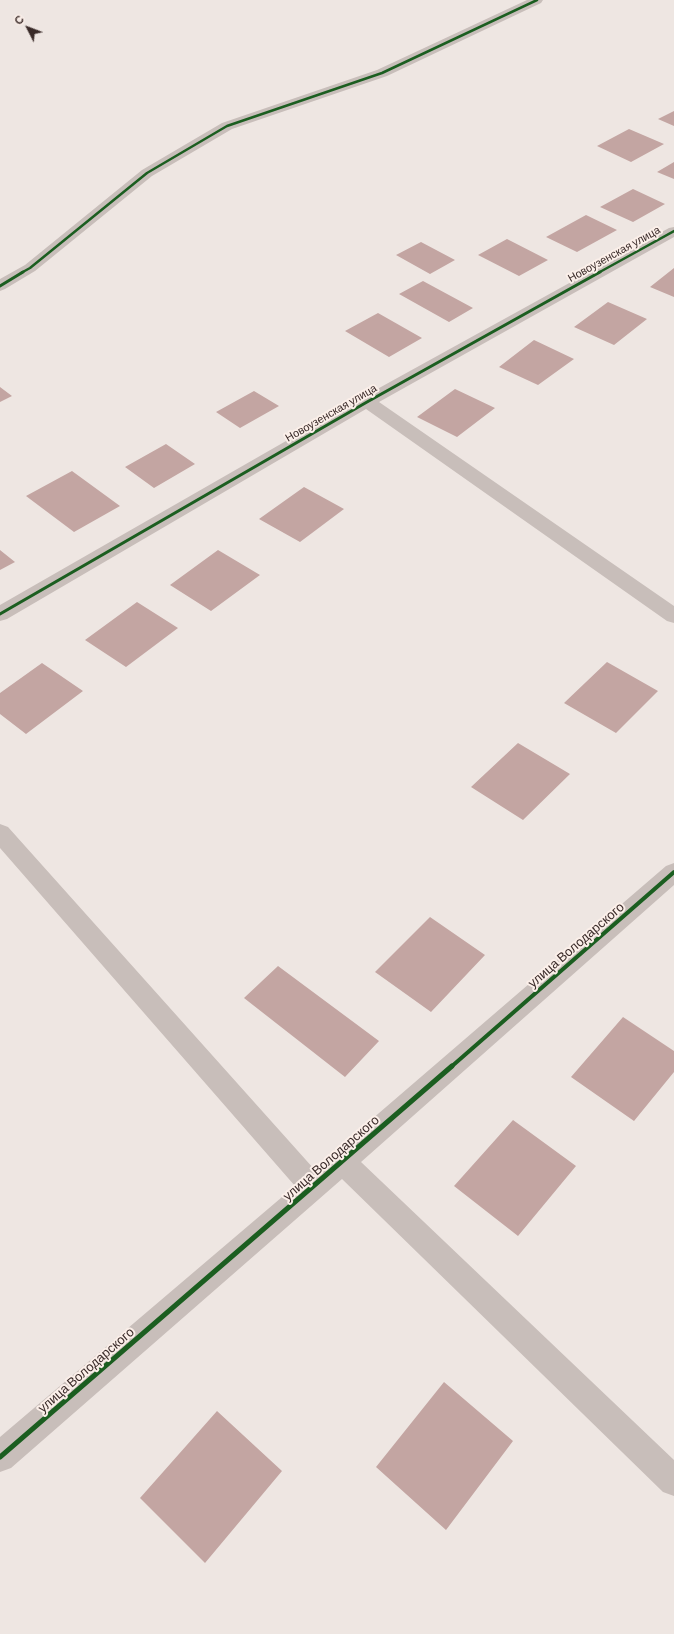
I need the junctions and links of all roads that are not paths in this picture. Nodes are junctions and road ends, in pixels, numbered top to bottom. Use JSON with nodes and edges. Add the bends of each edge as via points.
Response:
{"nodes":[{"id":1,"x":537,"y":0,"type":"edge"},
{"id":2,"x":674,"y":231,"type":"edge"},
{"id":3,"x":0,"y":286,"type":"edge"},
{"id":4,"x":368,"y":402,"type":"junction"},
{"id":5,"x":0,"y":614,"type":"edge"},
{"id":6,"x":674,"y":616,"type":"edge"},
{"id":7,"x":0,"y":833,"type":"edge"},
{"id":8,"x":674,"y":872,"type":"edge"},
{"id":9,"x":343,"y":1162,"type":"junction"},
{"id":10,"x":313,"y":1187,"type":"junction"},
{"id":11,"x":0,"y":1457,"type":"edge"},
{"id":12,"x":674,"y":1481,"type":"edge"}],
"edges":[{"from":1,"to":3,"type":"street","via":[[382,73],[227,126],[147,173],[30,268]]},
{"from":2,"to":4,"type":"street","name":"Новоузенская улица"},
{"from":4,"to":5,"type":"street","name":"Новоузенская улица"},
{"from":4,"to":6,"type":"street"},
{"from":7,"to":10,"type":"street"},
{"from":8,"to":9,"type":"street","name":"улица Володарского"},
{"from":9,"to":10,"type":"street","name":"улица Володарского"},
{"from":9,"to":12,"type":"street"},
{"from":10,"to":11,"type":"street","name":"улица Володарского"}]}
